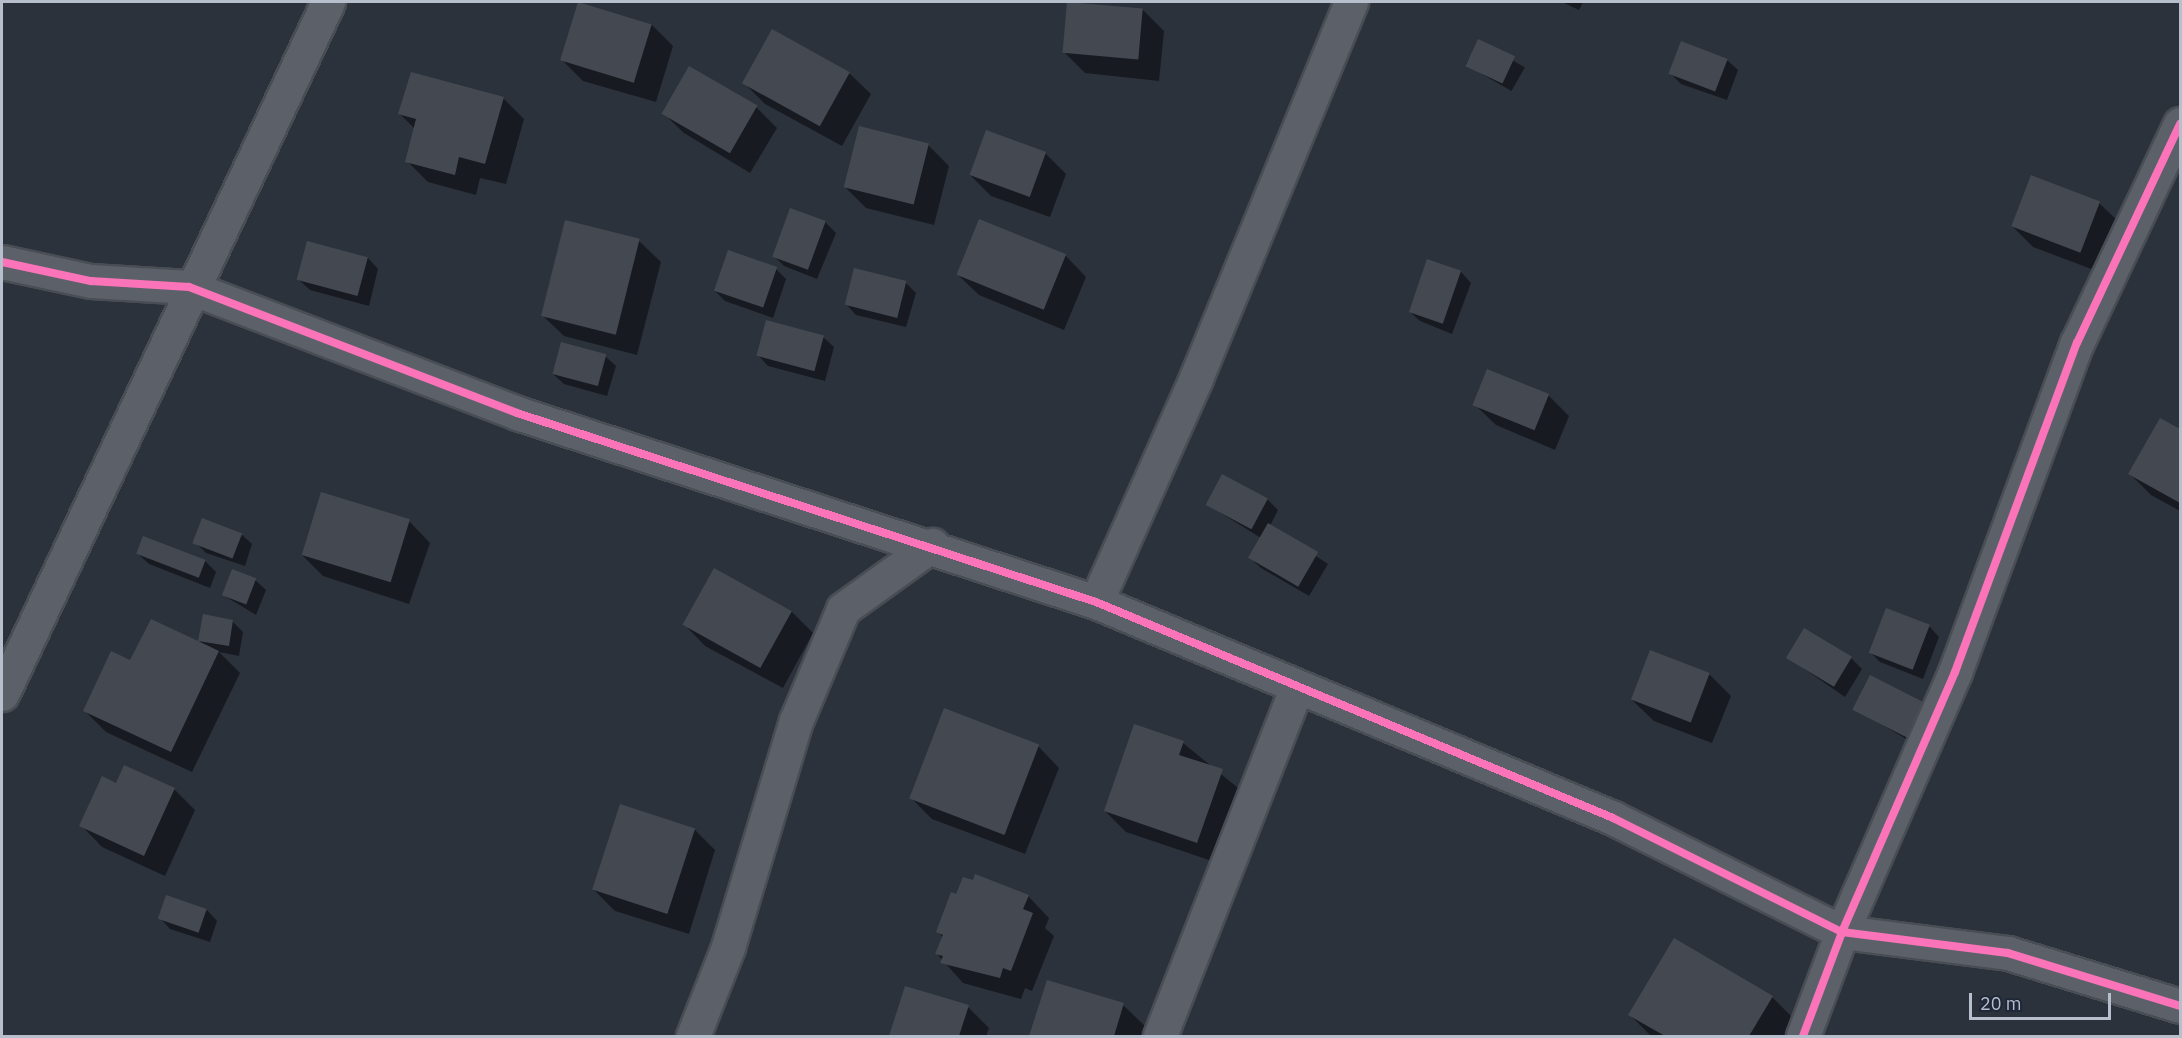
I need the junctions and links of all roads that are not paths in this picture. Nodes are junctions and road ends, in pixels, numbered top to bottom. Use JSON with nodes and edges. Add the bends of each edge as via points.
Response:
{"nodes":[{"id":1,"x":328,"y":2,"type":"edge"},
{"id":2,"x":1351,"y":2,"type":"edge"},
{"id":3,"x":2181,"y":124,"type":"edge"},
{"id":4,"x":2,"y":262,"type":"edge"},
{"id":5,"x":189,"y":287,"type":"junction"},
{"id":6,"x":932,"y":545,"type":"junction"},
{"id":7,"x":1096,"y":602,"type":"junction"},
{"id":8,"x":1297,"y":687,"type":"junction"},
{"id":9,"x":2,"y":694,"type":"edge"},
{"id":10,"x":1842,"y":932,"type":"junction"},
{"id":11,"x":2181,"y":1006,"type":"edge"},
{"id":12,"x":693,"y":1036,"type":"edge"},
{"id":13,"x":1160,"y":1036,"type":"edge"},
{"id":14,"x":1803,"y":1036,"type":"edge"}],
"edges":[{"from":1,"to":5,"type":"street"},
{"from":2,"to":7,"type":"street","via":[[1196,378]]},
{"from":3,"to":10,"type":"street","via":[[2078,343],[1955,672]]},
{"from":4,"to":5,"type":"street","via":[[91,281]]},
{"from":5,"to":6,"type":"street","via":[[517,413]]},
{"from":5,"to":9,"type":"street"},
{"from":6,"to":7,"type":"street"},
{"from":6,"to":12,"type":"street","via":[[843,609],[796,721],[728,947]]},
{"from":7,"to":8,"type":"street"},
{"from":8,"to":10,"type":"street","via":[[1612,818]]},
{"from":8,"to":13,"type":"street"},
{"from":10,"to":11,"type":"street","via":[[2008,953]]},
{"from":10,"to":14,"type":"street"}]}
